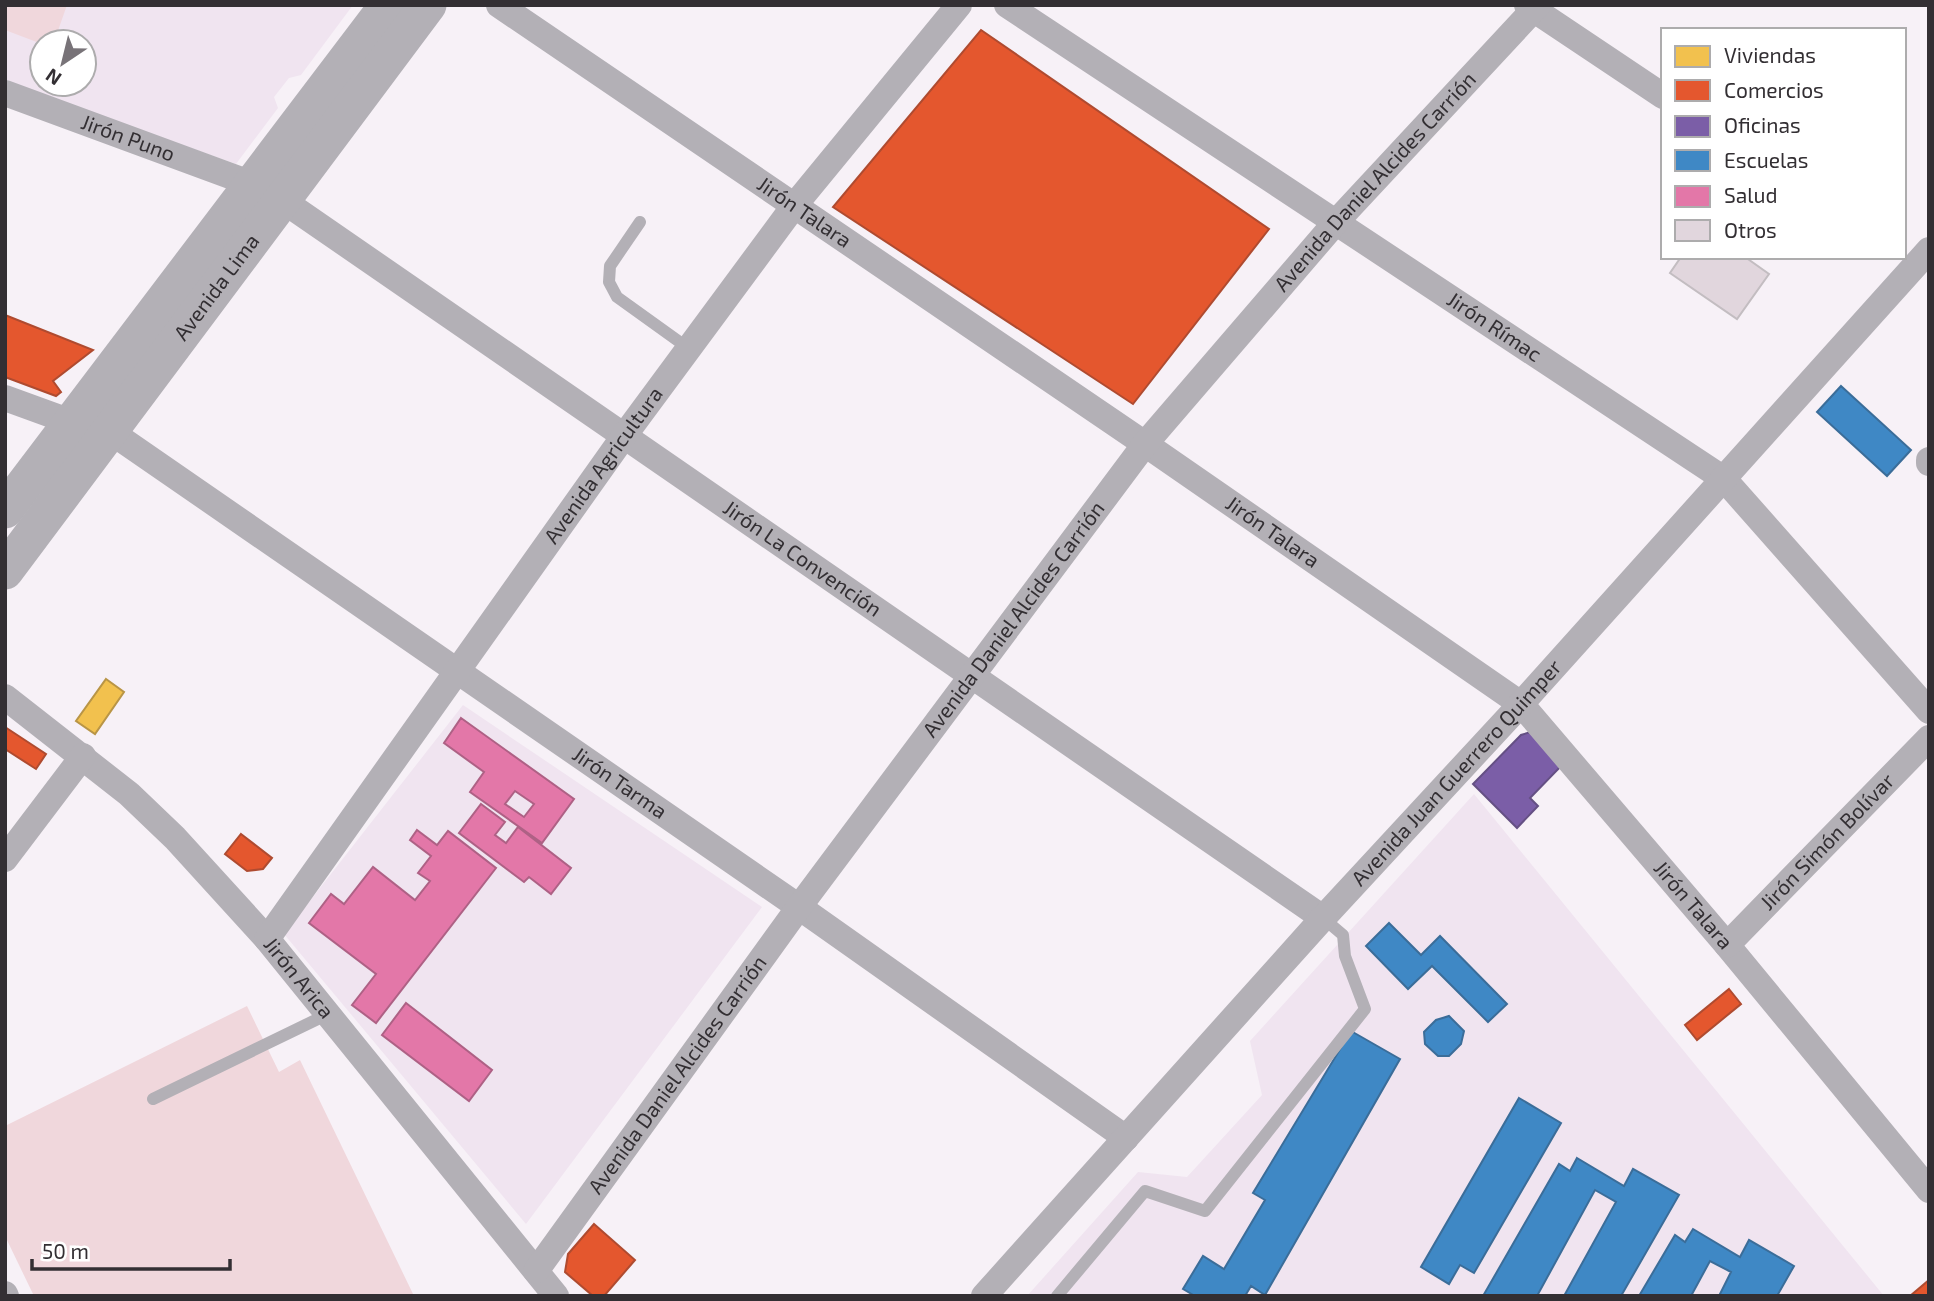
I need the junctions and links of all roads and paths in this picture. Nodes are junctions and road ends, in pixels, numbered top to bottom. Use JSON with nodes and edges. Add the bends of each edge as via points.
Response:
{"nodes":[{"id":1,"x":388,"y":5,"type":"edge"},
{"id":2,"x":428,"y":5,"type":"edge"},
{"id":3,"x":499,"y":5,"type":"edge"},
{"id":4,"x":959,"y":5,"type":"edge"},
{"id":5,"x":1007,"y":5,"type":"edge"},
{"id":6,"x":1533,"y":7,"type":"edge"},
{"id":7,"x":5,"y":93,"type":"edge"},
{"id":8,"x":1661,"y":95,"type":"edge"},
{"id":9,"x":267,"y":192,"type":"junction"},
{"id":10,"x":794,"y":206,"type":"junction"},
{"id":11,"x":640,"y":222,"type":"dead end"},
{"id":12,"x":1336,"y":222,"type":"junction"},
{"id":13,"x":1919,"y":263,"type":"edge"},
{"id":14,"x":688,"y":348,"type":"junction"},
{"id":15,"x":5,"y":398,"type":"edge"},
{"id":16,"x":71,"y":422,"type":"junction"},
{"id":17,"x":111,"y":432,"type":"junction"},
{"id":18,"x":624,"y":436,"type":"junction"},
{"id":19,"x":1145,"y":444,"type":"junction"},
{"id":20,"x":1724,"y":479,"type":"junction"},
{"id":21,"x":5,"y":510,"type":"edge"},
{"id":22,"x":5,"y":571,"type":"edge"},
{"id":23,"x":459,"y":672,"type":"junction"},
{"id":24,"x":972,"y":676,"type":"junction"},
{"id":25,"x":5,"y":696,"type":"edge"},
{"id":26,"x":1521,"y":704,"type":"junction"},
{"id":27,"x":1929,"y":711,"type":"edge"},
{"id":28,"x":1929,"y":738,"type":"edge"},
{"id":29,"x":83,"y":756,"type":"junction"},
{"id":30,"x":5,"y":859,"type":"edge"},
{"id":31,"x":799,"y":906,"type":"junction"},
{"id":32,"x":1323,"y":918,"type":"junction"},
{"id":33,"x":267,"y":939,"type":"junction"},
{"id":34,"x":1727,"y":945,"type":"junction"},
{"id":35,"x":328,"y":1014,"type":"junction"},
{"id":36,"x":153,"y":1099,"type":"dead end"},
{"id":37,"x":1126,"y":1138,"type":"junction"},
{"id":38,"x":1929,"y":1190,"type":"edge"},
{"id":39,"x":536,"y":1271,"type":"junction"},
{"id":40,"x":556,"y":1296,"type":"edge"},
{"id":41,"x":984,"y":1296,"type":"edge"},
{"id":42,"x":1057,"y":1296,"type":"edge"}],
"edges":[{"from":1,"to":9,"type":"main road","name":"Avenida Lima"},
{"from":2,"to":9,"type":"main road","name":"Avenida Lima"},
{"from":3,"to":10,"type":"street","name":"Jirón Talara"},
{"from":4,"to":10,"type":"street","name":"Avenida Agricultura"},
{"from":5,"to":12,"type":"street","name":"Jirón Rímac"},
{"from":6,"to":8,"type":"street"},
{"from":6,"to":12,"type":"street","name":"Avenida Daniel Alcides Carrión"},
{"from":7,"to":9,"type":"street","name":"Jirón Puno"},
{"from":9,"to":16,"type":"main road","name":"Avenida Lima"},
{"from":9,"to":17,"type":"main road","name":"Avenida Lima"},
{"from":9,"to":18,"type":"street","name":"Jirón La Convención"},
{"from":10,"to":14,"type":"street","name":"Avenida Agricultura"},
{"from":10,"to":19,"type":"street","name":"Jirón Talara"},
{"from":11,"to":14,"type":"lane","via":[[610,266],[609,282],[617,297]]},
{"from":12,"to":19,"type":"street","name":"Avenida Daniel Alcides Carrión"},
{"from":12,"to":20,"type":"street","name":"Jirón Rímac"},
{"from":13,"to":20,"type":"street","name":"Avenida Juan Guerrero Quimper"},
{"from":14,"to":18,"type":"street","name":"Avenida Agricultura"},
{"from":15,"to":16,"type":"street"},
{"from":16,"to":21,"type":"main road","name":"Avenida Lima"},
{"from":17,"to":22,"type":"main road","name":"Avenida Lima"},
{"from":17,"to":23,"type":"street","name":"Jirón Tarma"},
{"from":18,"to":23,"type":"street","name":"Avenida Agricultura"},
{"from":18,"to":24,"type":"street","name":"Jirón La Convención"},
{"from":19,"to":24,"type":"street","name":"Avenida Daniel Alcides Carrión"},
{"from":19,"to":26,"type":"street","name":"Jirón Talara"},
{"from":20,"to":26,"type":"street","name":"Avenida Juan Guerrero Quimper"},
{"from":20,"to":27,"type":"street","name":"Jirón Rímac"},
{"from":23,"to":31,"type":"street","name":"Jirón Tarma"},
{"from":23,"to":33,"type":"street","name":"Avenida Agricultura"},
{"from":24,"to":31,"type":"street","name":"Avenida Daniel Alcides Carrión"},
{"from":24,"to":32,"type":"street","name":"Jirón La Convención"},
{"from":25,"to":29,"type":"street","name":"Jirón Arica"},
{"from":26,"to":32,"type":"street","name":"Avenida Juan Guerrero Quimper"},
{"from":26,"to":34,"type":"street","name":"Jirón Talara"},
{"from":28,"to":34,"type":"street","name":"Jirón Simón Bolívar"},
{"from":29,"to":30,"type":"street"},
{"from":29,"to":33,"type":"street","name":"Jirón Arica","via":[[175,838]]},
{"from":31,"to":37,"type":"street","name":"Jirón Tarma"},
{"from":31,"to":39,"type":"street","name":"Avenida Daniel Alcides Carrión"},
{"from":32,"to":37,"type":"street","name":"Avenida Juan Guerrero Quimper"},
{"from":32,"to":42,"type":"lane","via":[[1342,935],[1364,1009],[1205,1211],[1144,1191]]},
{"from":33,"to":35,"type":"street","name":"Jirón Arica"},
{"from":34,"to":38,"type":"street","name":"Jirón Talara"},
{"from":35,"to":36,"type":"lane"},
{"from":35,"to":39,"type":"street","name":"Jirón Arica"},
{"from":37,"to":41,"type":"street","name":"Avenida Juan Guerrero Quimper"},
{"from":39,"to":40,"type":"street","name":"Jirón Arica"}]}
